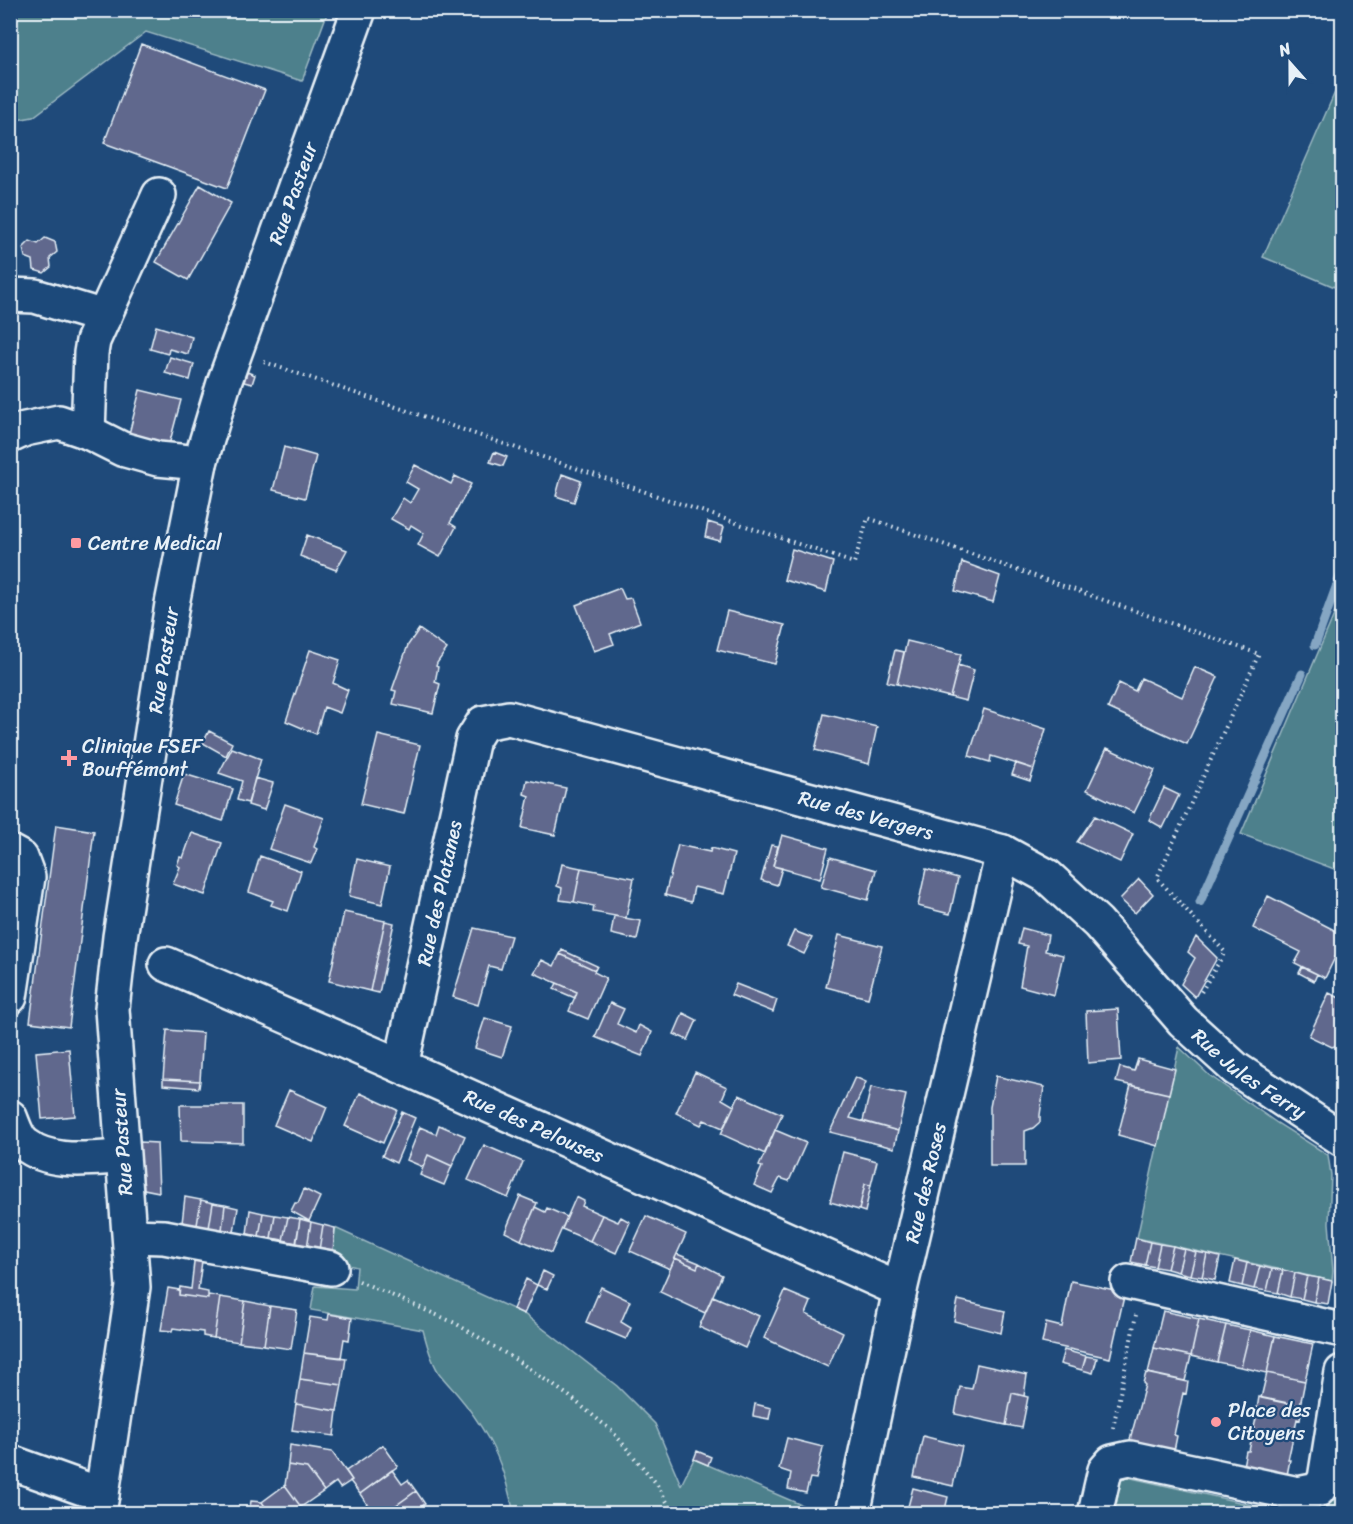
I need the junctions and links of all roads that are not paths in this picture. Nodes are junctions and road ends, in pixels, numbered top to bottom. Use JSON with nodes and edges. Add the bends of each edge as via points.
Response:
{"nodes":[{"id":1,"x":359,"y":10,"type":"edge"},
{"id":2,"x":159,"y":195,"type":"dead end"},
{"id":3,"x":10,"y":295,"type":"edge"},
{"id":4,"x":104,"y":317,"type":"junction"},
{"id":5,"x":10,"y":414,"type":"edge"},
{"id":6,"x":74,"y":427,"type":"junction"},
{"id":7,"x":10,"y":436,"type":"edge"},
{"id":8,"x":200,"y":463,"type":"junction"},
{"id":9,"x":483,"y":723,"type":"joint"},
{"id":10,"x":10,"y":852,"type":"edge"},
{"id":11,"x":1003,"y":852,"type":"junction"},
{"id":12,"x":166,"y":964,"type":"dead end"},
{"id":13,"x":10,"y":997,"type":"edge"},
{"id":14,"x":1185,"y":1023,"type":"joint"},
{"id":15,"x":401,"y":1066,"type":"junction"},
{"id":16,"x":10,"y":1117,"type":"edge"},
{"id":17,"x":1342,"y":1139,"type":"edge"},
{"id":18,"x":122,"y":1157,"type":"junction"},
{"id":19,"x":130,"y":1236,"type":"junction"},
{"id":20,"x":331,"y":1268,"type":"road end"},
{"id":21,"x":1135,"y":1283,"type":"road end"},
{"id":22,"x":900,"y":1290,"type":"junction"},
{"id":23,"x":1342,"y":1330,"type":"edge"},
{"id":24,"x":1342,"y":1372,"type":"edge"},
{"id":25,"x":10,"y":1462,"type":"edge"},
{"id":26,"x":1334,"y":1471,"type":"edge"},
{"id":27,"x":100,"y":1504,"type":"edge"},
{"id":28,"x":853,"y":1514,"type":"edge"},
{"id":29,"x":1095,"y":1514,"type":"edge"}],
"edges":[{"from":1,"to":8,"type":"street","name":"Rue Pasteur","via":[[224,383]]},
{"from":2,"to":4,"type":"street"},
{"from":3,"to":4,"type":"street","via":[[34,296]]},
{"from":4,"to":6,"type":"street","via":[[93,341]]},
{"from":5,"to":6,"type":"street"},
{"from":6,"to":7,"type":"street","via":[[25,429]]},
{"from":6,"to":8,"type":"street","via":[[122,449],[158,459]]},
{"from":8,"to":18,"type":"street","name":"Rue Pasteur","via":[[172,604],[120,937],[112,1009]]},
{"from":9,"to":11,"type":"street","name":"Rue des Vergers","via":[[509,718]]},
{"from":9,"to":15,"type":"street","name":"Rue des Platanes","via":[[473,739]]},
{"from":10,"to":13,"type":"street","via":[[21,858],[28,878]]},
{"from":11,"to":14,"type":"street","name":"Rue des Vergers","via":[[1047,876],[1098,923]]},
{"from":11,"to":22,"type":"street","name":"Rue des Roses"},
{"from":12,"to":15,"type":"street","name":"Rue des Pelouses"},
{"from":14,"to":17,"type":"street","name":"Rue Jules Ferry","via":[[1236,1069]]},
{"from":15,"to":22,"type":"street","name":"Rue des Pelouses"},
{"from":16,"to":18,"type":"street","via":[[24,1145],[44,1155]]},
{"from":18,"to":19,"type":"street","name":"Rue Pasteur"},
{"from":19,"to":20,"type":"street","via":[[164,1237]]},
{"from":19,"to":27,"type":"street","name":"Rue Pasteur","via":[[133,1287]]},
{"from":21,"to":23,"type":"street"},
{"from":22,"to":28,"type":"street","name":"Rue des Roses"},
{"from":24,"to":26,"type":"street"},
{"from":25,"to":27,"type":"street"},
{"from":26,"to":29,"type":"street","via":[[1318,1490],[1298,1494],[1130,1458],[1112,1462],[1105,1470]]}]}
